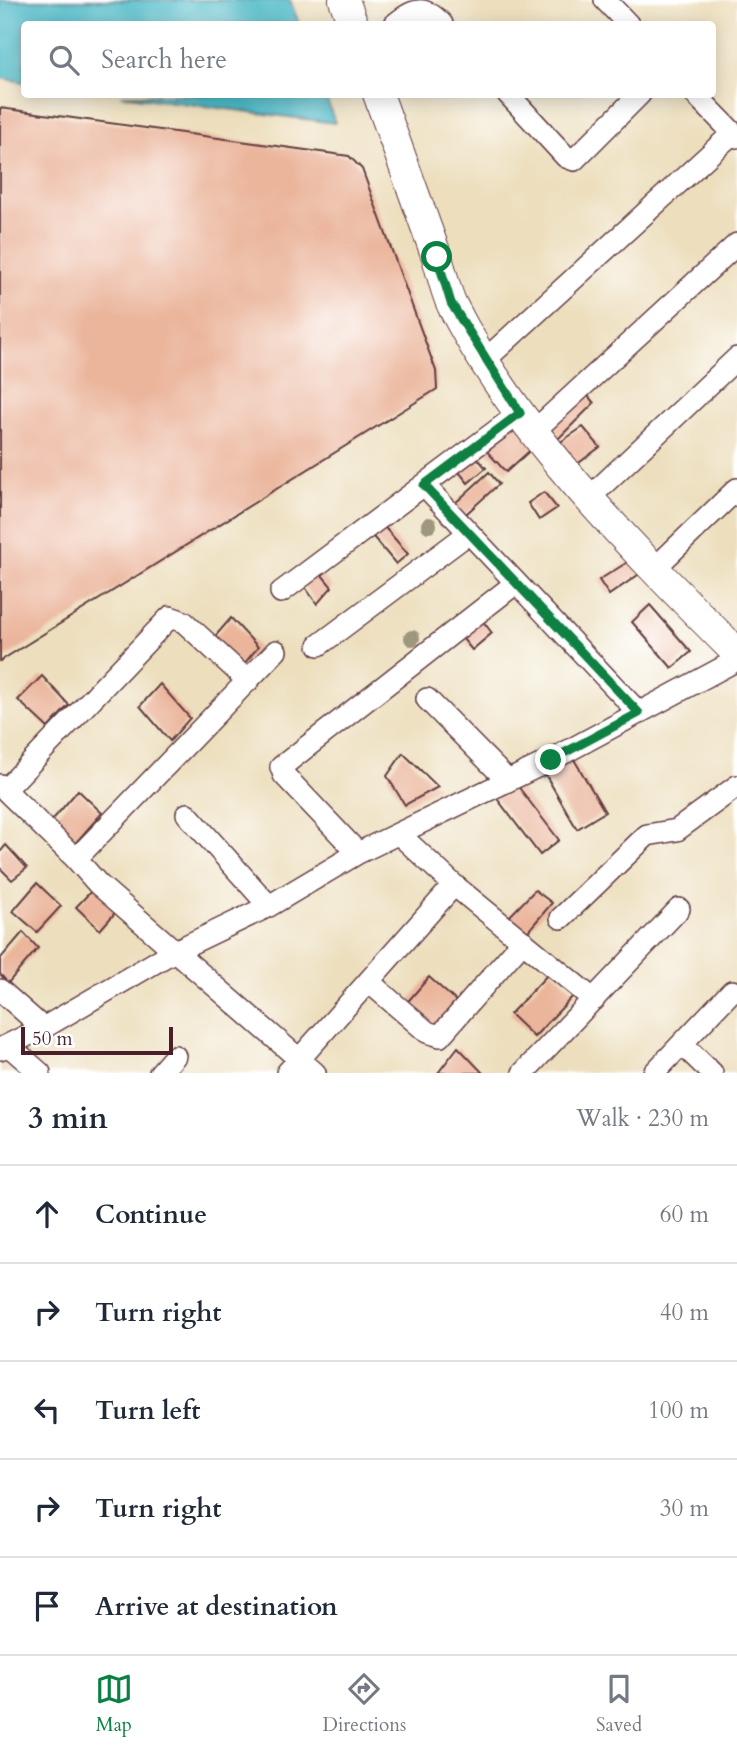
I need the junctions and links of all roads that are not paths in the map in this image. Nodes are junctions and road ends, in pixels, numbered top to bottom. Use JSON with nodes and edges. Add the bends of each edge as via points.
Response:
{"nodes":[{"id":1,"x":344,"y":0,"type":"edge"},
{"id":2,"x":605,"y":0,"type":"edge"},
{"id":3,"x":352,"y":21,"type":"edge"},
{"id":4,"x":398,"y":21,"type":"edge"},
{"id":5,"x":439,"y":21,"type":"edge"},
{"id":6,"x":625,"y":21,"type":"edge"},
{"id":7,"x":379,"y":98,"type":"edge"},
{"id":8,"x":512,"y":98,"type":"edge"},
{"id":9,"x":636,"y":98,"type":"edge"},
{"id":10,"x":699,"y":98,"type":"edge"},
{"id":11,"x":735,"y":135,"type":"edge"},
{"id":12,"x":737,"y":244,"type":"edge"},
{"id":13,"x":737,"y":358,"type":"edge"},
{"id":14,"x":485,"y":360,"type":"junction"},
{"id":15,"x":527,"y":422,"type":"junction"},
{"id":16,"x":424,"y":485,"type":"junction"},
{"id":17,"x":737,"y":489,"type":"edge"},
{"id":18,"x":590,"y":496,"type":"junction"},
{"id":19,"x":469,"y":533,"type":"junction"},
{"id":20,"x":655,"y":568,"type":"junction"},
{"id":21,"x":516,"y":583,"type":"junction"},
{"id":22,"x":281,"y":592,"type":"dead end"},
{"id":23,"x":319,"y":645,"type":"dead end"},
{"id":24,"x":276,"y":651,"type":"dead end"},
{"id":25,"x":737,"y":653,"type":"edge"},
{"id":26,"x":737,"y":660,"type":"edge"},
{"id":27,"x":248,"y":681,"type":"junction"},
{"id":28,"x":427,"y":699,"type":"dead end"},
{"id":29,"x":639,"y":713,"type":"junction"},
{"id":30,"x":508,"y":781,"type":"junction"},
{"id":31,"x":737,"y":786,"type":"edge"},
{"id":32,"x":2,"y":788,"type":"edge"},
{"id":33,"x":187,"y":814,"type":"dead end"},
{"id":34,"x":399,"y":834,"type":"junction"},
{"id":35,"x":358,"y":853,"type":"junction"},
{"id":36,"x":76,"y":859,"type":"junction"},
{"id":37,"x":454,"y":885,"type":"junction"},
{"id":38,"x":269,"y":906,"type":"junction"},
{"id":39,"x":679,"y":909,"type":"dead end"},
{"id":40,"x":561,"y":918,"type":"dead end"},
{"id":41,"x":523,"y":942,"type":"junction"},
{"id":42,"x":173,"y":952,"type":"junction"},
{"id":43,"x":369,"y":982,"type":"junction"},
{"id":44,"x":0,"y":990,"type":"edge"},
{"id":45,"x":732,"y":991,"type":"dead end"},
{"id":46,"x":594,"y":1000,"type":"junction"},
{"id":47,"x":43,"y":1028,"type":"junction"},
{"id":48,"x":682,"y":1044,"type":"junction"},
{"id":49,"x":4,"y":1047,"type":"edge"},
{"id":50,"x":175,"y":1056,"type":"dead end"},
{"id":51,"x":301,"y":1068,"type":"edge"},
{"id":52,"x":40,"y":1073,"type":"edge"},
{"id":53,"x":160,"y":1073,"type":"edge"},
{"id":54,"x":523,"y":1073,"type":"edge"},
{"id":55,"x":654,"y":1073,"type":"edge"},
{"id":56,"x":712,"y":1073,"type":"edge"}],
"edges":[{"from":1,"to":3,"type":"street"},
{"from":2,"to":6,"type":"street"},
{"from":4,"to":5,"type":"street","via":[[419,9]]},
{"from":7,"to":14,"type":"street","via":[[451,303]]},
{"from":8,"to":9,"type":"street","via":[[566,157],[574,160]]},
{"from":10,"to":11,"type":"street"},
{"from":11,"to":14,"type":"street"},
{"from":12,"to":15,"type":"street"},
{"from":13,"to":18,"type":"street"},
{"from":14,"to":15,"type":"street"},
{"from":15,"to":16,"type":"street"},
{"from":15,"to":18,"type":"street"},
{"from":16,"to":19,"type":"street"},
{"from":16,"to":22,"type":"street"},
{"from":17,"to":20,"type":"street"},
{"from":18,"to":20,"type":"street"},
{"from":19,"to":21,"type":"street"},
{"from":19,"to":23,"type":"street"},
{"from":20,"to":25,"type":"street"},
{"from":21,"to":29,"type":"street"},
{"from":21,"to":35,"type":"street","via":[[281,767]]},
{"from":24,"to":27,"type":"street"},
{"from":26,"to":29,"type":"street"},
{"from":27,"to":32,"type":"street","via":[[184,622],[170,617]]},
{"from":27,"to":36,"type":"street"},
{"from":28,"to":30,"type":"street"},
{"from":29,"to":30,"type":"street"},
{"from":30,"to":34,"type":"street"},
{"from":31,"to":40,"type":"street","via":[[677,830],[647,835]]},
{"from":32,"to":36,"type":"street"},
{"from":33,"to":38,"type":"street"},
{"from":34,"to":35,"type":"street"},
{"from":34,"to":37,"type":"street"},
{"from":35,"to":38,"type":"street"},
{"from":36,"to":42,"type":"street"},
{"from":37,"to":41,"type":"street"},
{"from":37,"to":43,"type":"street"},
{"from":38,"to":42,"type":"street"},
{"from":39,"to":46,"type":"street"},
{"from":41,"to":43,"type":"street","via":[[440,1036],[427,1032]]},
{"from":41,"to":46,"type":"street"},
{"from":42,"to":47,"type":"street"},
{"from":42,"to":51,"type":"street"},
{"from":43,"to":51,"type":"street"},
{"from":44,"to":47,"type":"street"},
{"from":45,"to":48,"type":"street"},
{"from":46,"to":54,"type":"street"},
{"from":47,"to":49,"type":"street"},
{"from":48,"to":55,"type":"street"},
{"from":48,"to":56,"type":"street"},
{"from":49,"to":52,"type":"street"},
{"from":50,"to":53,"type":"street"}]}
